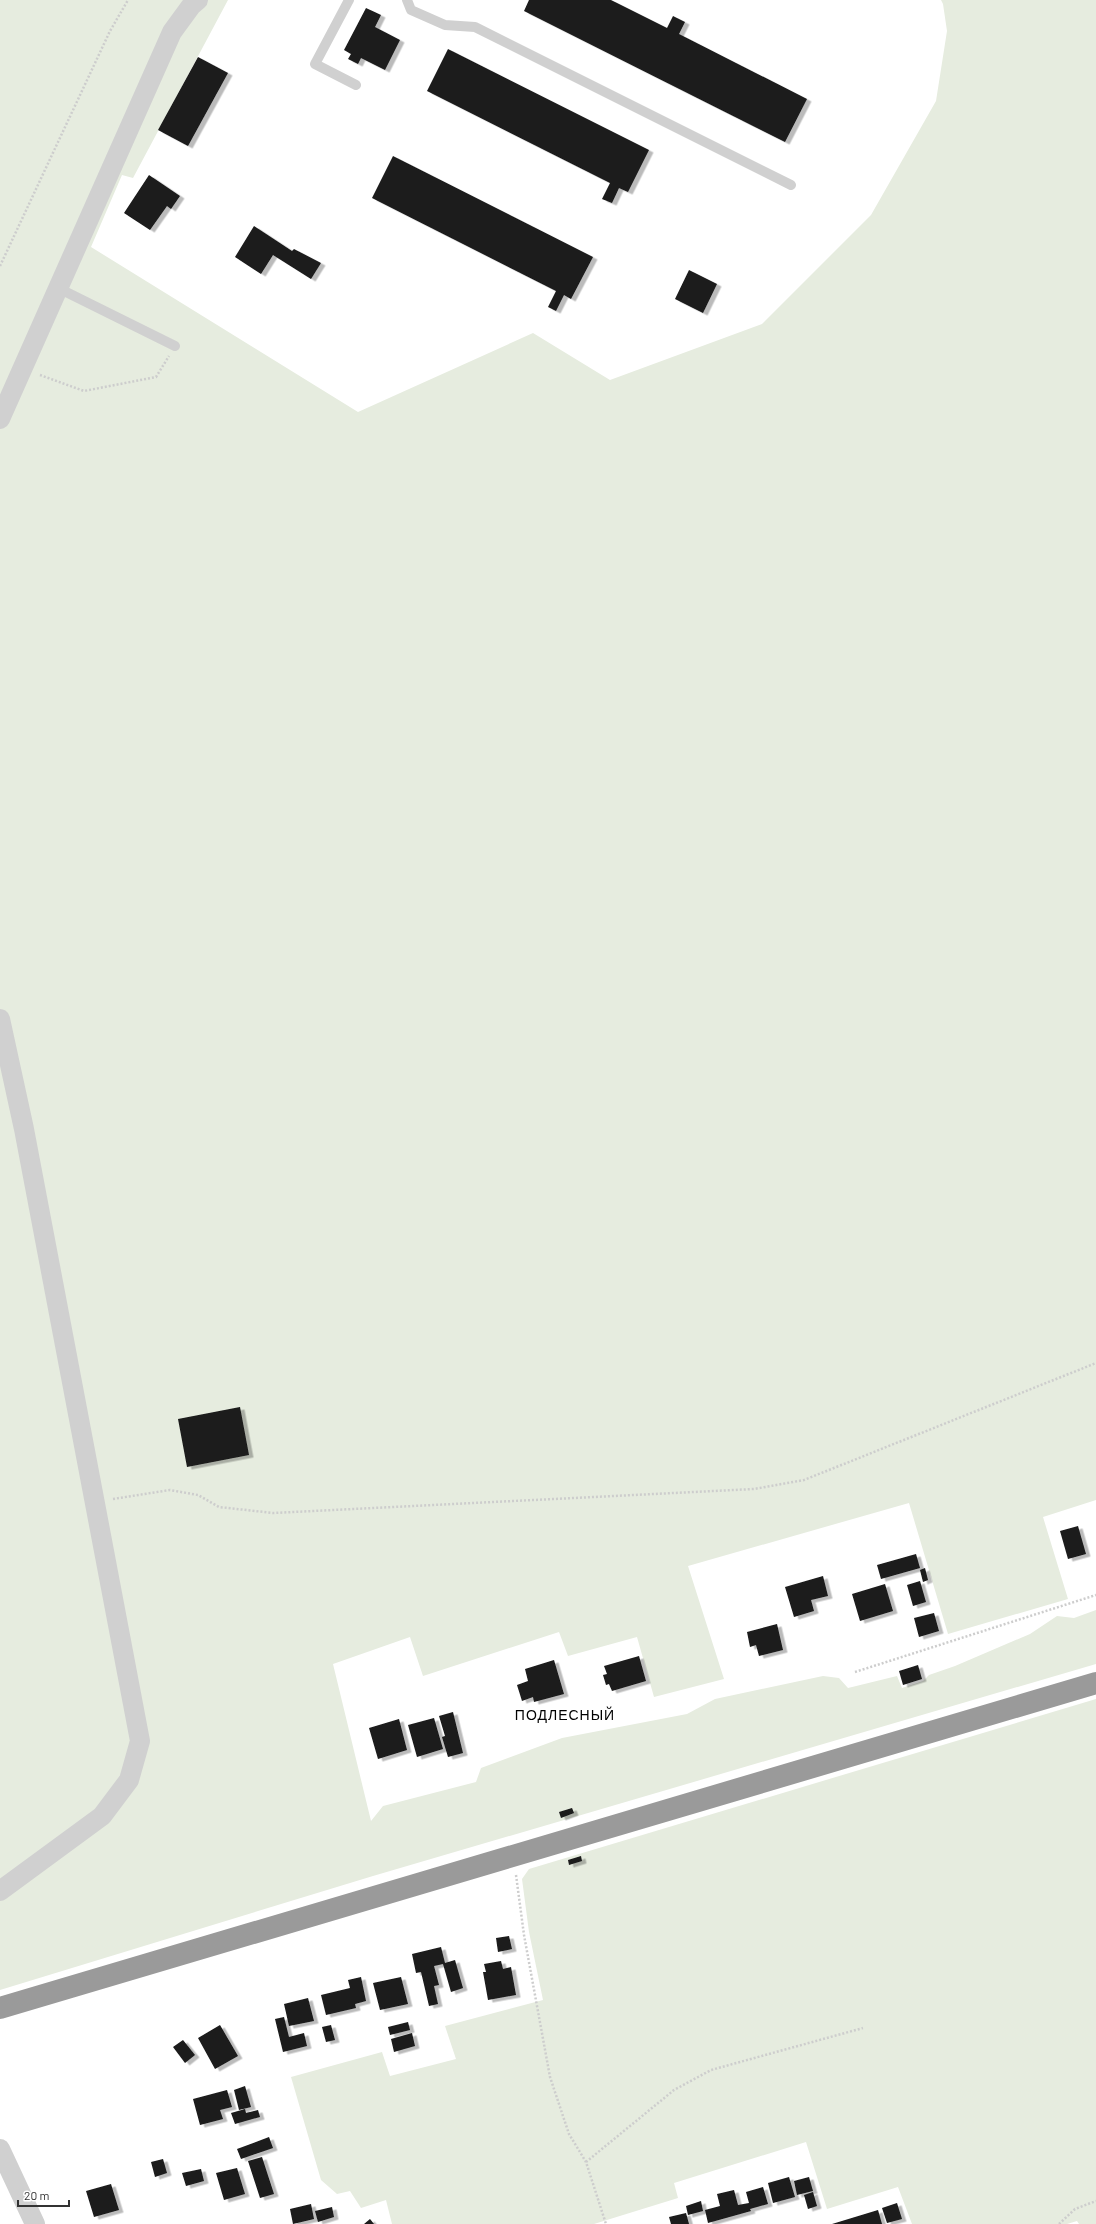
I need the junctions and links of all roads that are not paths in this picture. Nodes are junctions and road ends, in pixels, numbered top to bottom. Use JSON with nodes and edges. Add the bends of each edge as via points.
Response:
{"nodes":[{"id":1,"x":198,"y":0,"type":"edge"},
{"id":2,"x":349,"y":0,"type":"edge"},
{"id":3,"x":406,"y":0,"type":"edge"},
{"id":4,"x":356,"y":85,"type":"dead end"},
{"id":5,"x":791,"y":185,"type":"dead end"},
{"id":6,"x":58,"y":288,"type":"junction"},
{"id":7,"x":175,"y":346,"type":"road end"},
{"id":8,"x":0,"y":419,"type":"edge"},
{"id":9,"x":0,"y":1019,"type":"edge"},
{"id":10,"x":1096,"y":1683,"type":"edge"},
{"id":11,"x":0,"y":1891,"type":"edge"},
{"id":12,"x":0,"y":2008,"type":"edge"},
{"id":13,"x":0,"y":2149,"type":"edge"},
{"id":14,"x":35,"y":2224,"type":"edge"}],
"edges":[{"from":1,"to":6,"type":"street","via":[[172,32]]},
{"from":2,"to":4,"type":"lane","via":[[315,64]]},
{"from":3,"to":5,"type":"lane","via":[[411,10],[445,25],[475,27]]},
{"from":6,"to":7,"type":"lane"},
{"from":6,"to":8,"type":"street"},
{"from":9,"to":11,"type":"street","via":[[24,1129],[140,1741],[129,1780],[102,1816]]},
{"from":10,"to":12,"type":"highway"},
{"from":13,"to":14,"type":"street"}]}
